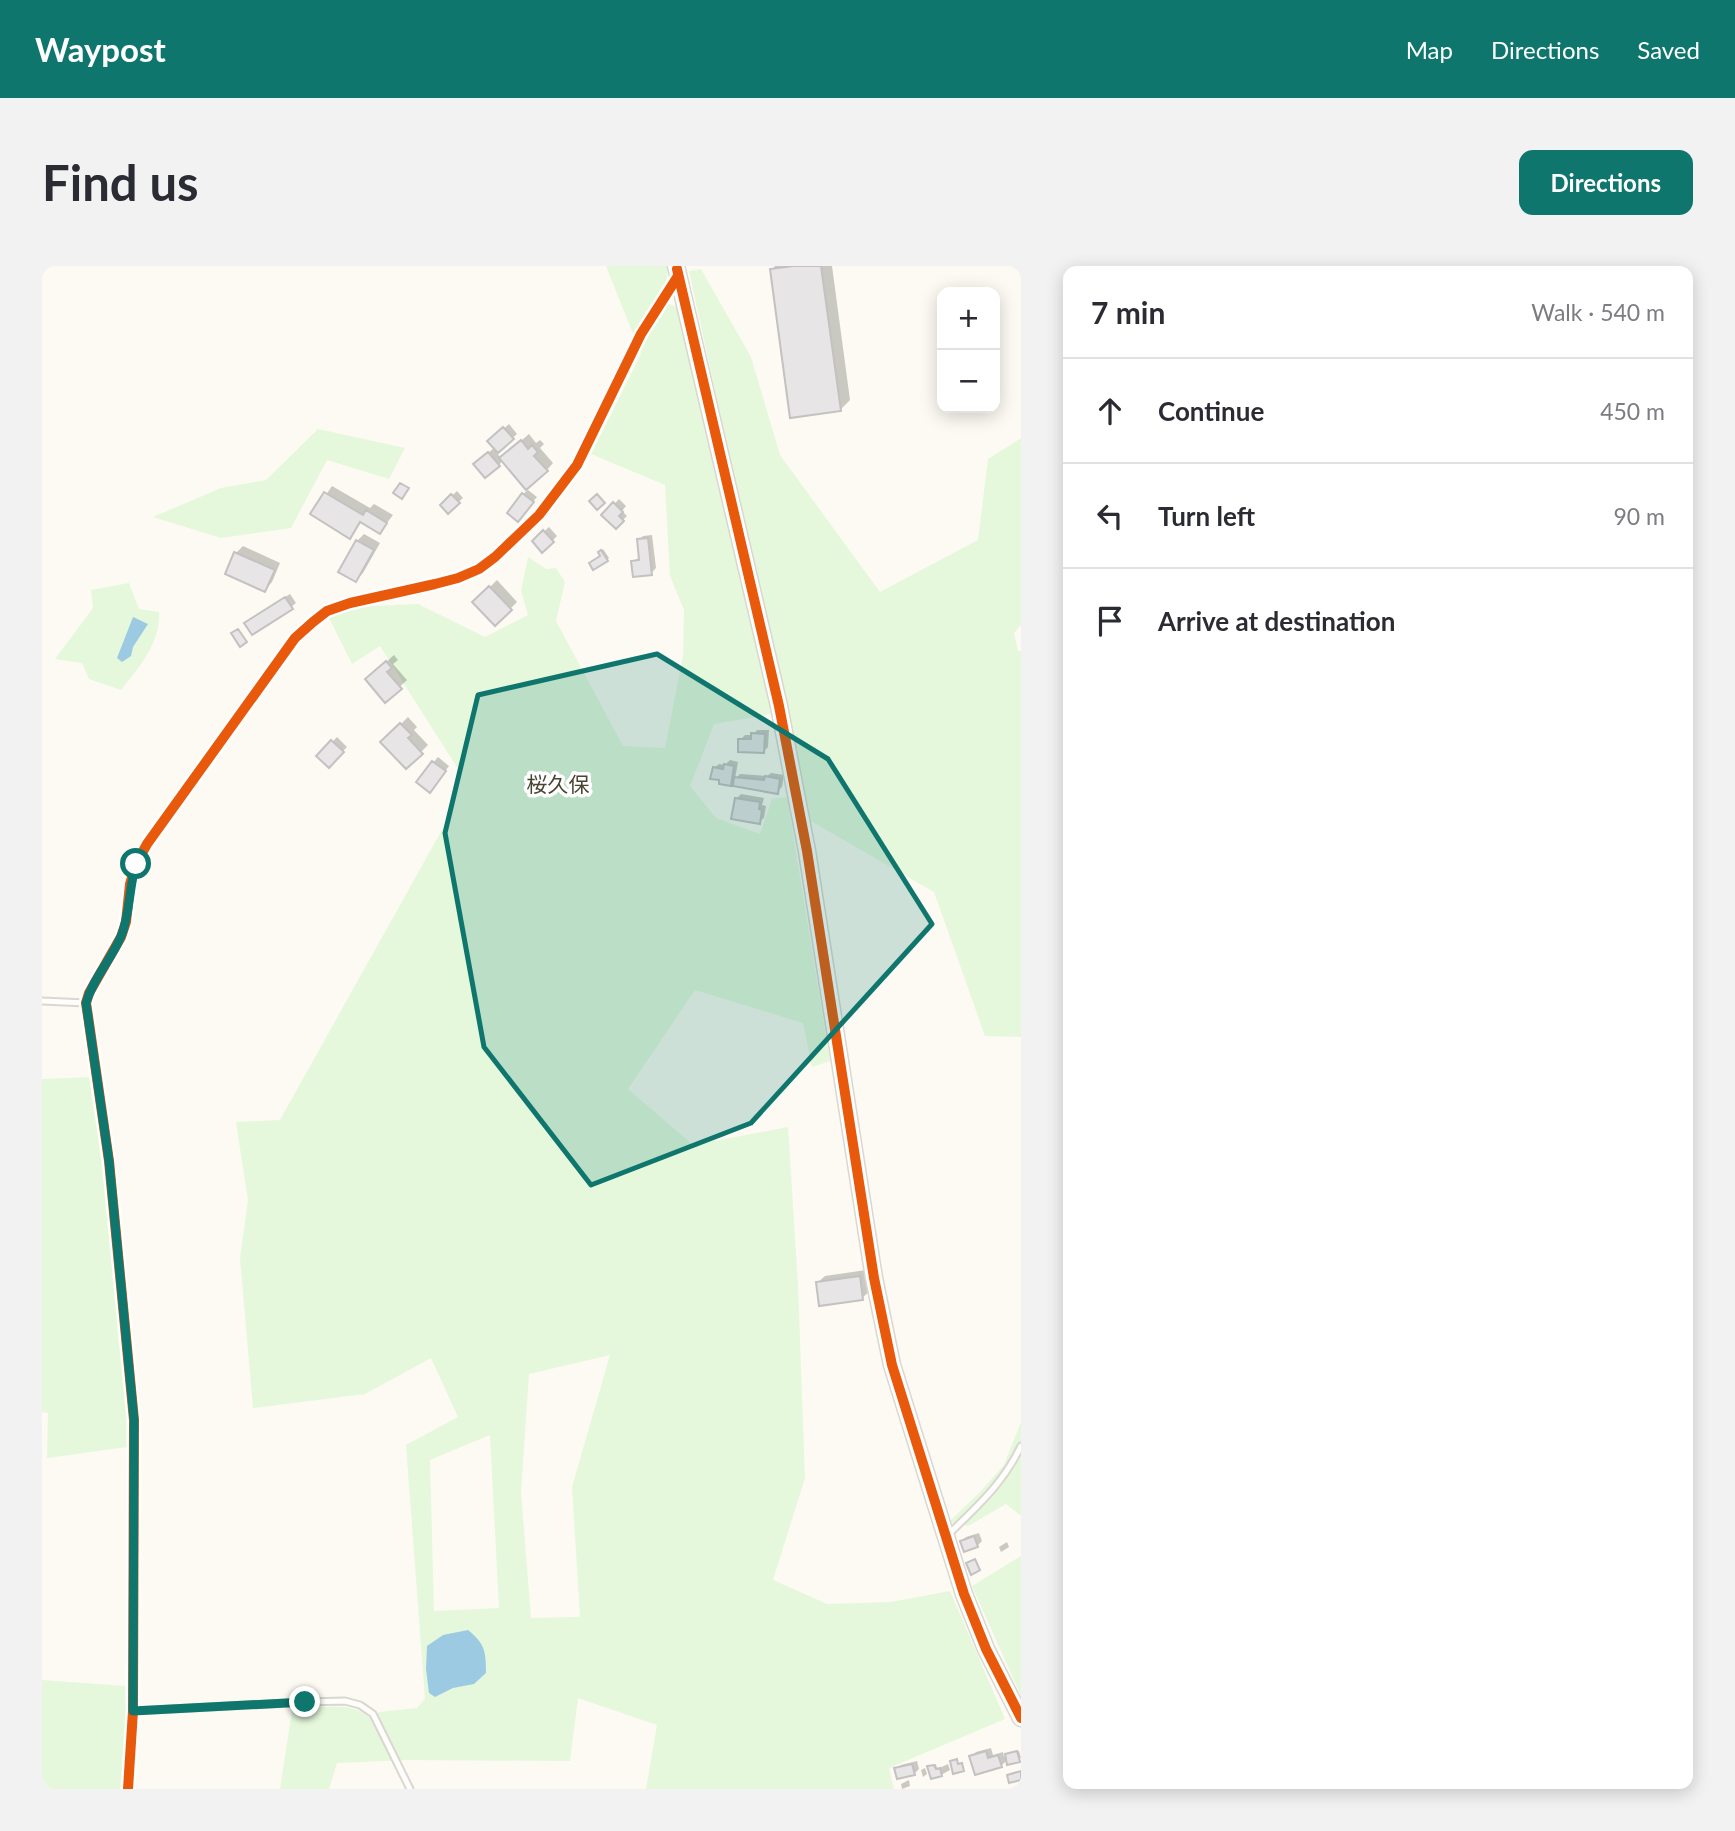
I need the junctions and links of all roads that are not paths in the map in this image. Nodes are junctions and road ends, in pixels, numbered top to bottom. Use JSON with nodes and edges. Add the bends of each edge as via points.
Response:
{"nodes":[{"id":1,"x":677,"y":271,"type":"edge"},
{"id":2,"x":42,"y":1001,"type":"edge"},
{"id":3,"x":86,"y":1003,"type":"junction"},
{"id":4,"x":1021,"y":1446,"type":"edge"},
{"id":5,"x":945,"y":1538,"type":"junction"},
{"id":6,"x":133,"y":1711,"type":"junction"},
{"id":7,"x":1021,"y":1718,"type":"edge"},
{"id":8,"x":128,"y":1789,"type":"edge"},
{"id":9,"x":410,"y":1789,"type":"edge"}],
"edges":[{"from":1,"to":3,"type":"street","via":[[577,465],[539,515],[479,569],[327,611],[295,638],[147,844],[130,884],[121,937]]},
{"from":1,"to":5,"type":"street","via":[[776,693],[802,824],[892,1365]]},
{"from":2,"to":3,"type":"lane"},
{"from":3,"to":6,"type":"street","via":[[109,1161],[134,1420]]},
{"from":4,"to":5,"type":"lane","via":[[980,1506]]},
{"from":5,"to":7,"type":"street","via":[[986,1649]]},
{"from":6,"to":8,"type":"street"},
{"from":6,"to":9,"type":"lane","via":[[305,1702],[360,1705],[373,1714]]}]}
